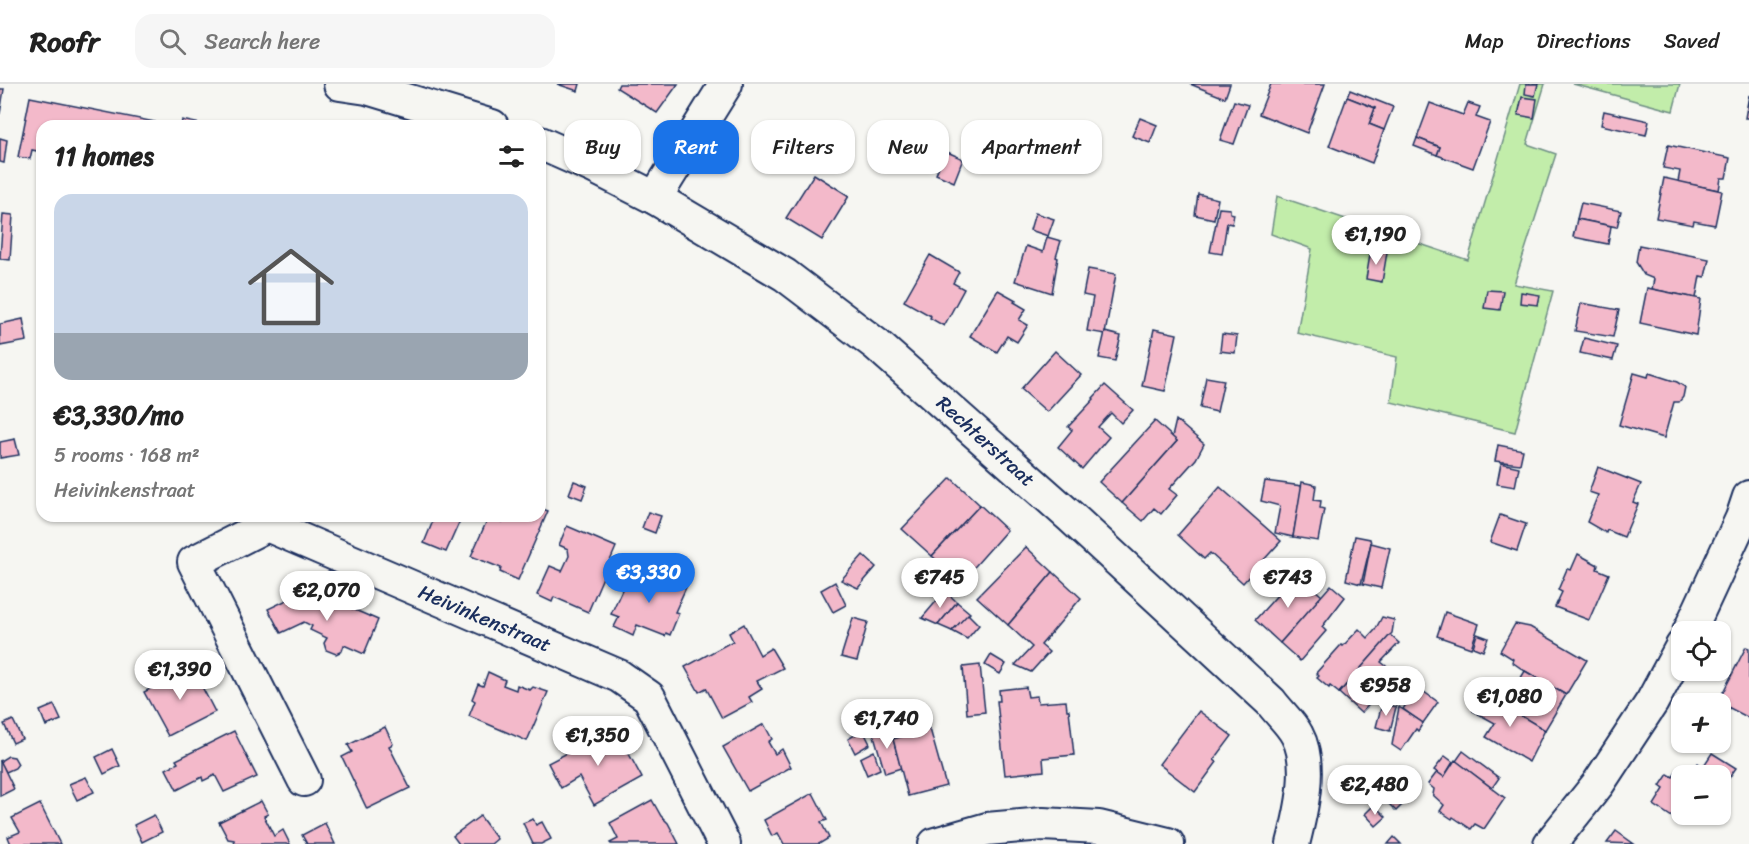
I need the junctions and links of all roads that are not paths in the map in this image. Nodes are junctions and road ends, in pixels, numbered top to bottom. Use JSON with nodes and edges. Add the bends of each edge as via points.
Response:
{"nodes":[{"id":1,"x":340,"y":84,"type":"edge"},
{"id":2,"x":726,"y":84,"type":"edge"},
{"id":3,"x":472,"y":120,"type":"edge"},
{"id":4,"x":546,"y":146,"type":"edge"},
{"id":5,"x":655,"y":198,"type":"junction"},
{"id":6,"x":1749,"y":497,"type":"edge"},
{"id":7,"x":1694,"y":621,"type":"edge"},
{"id":8,"x":1671,"y":667,"type":"edge"},
{"id":9,"x":304,"y":780,"type":"dead end"},
{"id":10,"x":724,"y":844,"type":"edge"},
{"id":11,"x":935,"y":844,"type":"edge"},
{"id":12,"x":1168,"y":844,"type":"edge"},
{"id":13,"x":1293,"y":844,"type":"edge"},
{"id":14,"x":1550,"y":844,"type":"edge"}],
"edges":[{"from":1,"to":3,"type":"street","via":[[367,88]]},
{"from":2,"to":5,"type":"street"},
{"from":4,"to":5,"type":"street","name":"Rechterstraat"},
{"from":5,"to":13,"type":"street","name":"Rechterstraat","via":[[785,275],[877,345],[1271,702],[1298,735],[1306,767]]},
{"from":6,"to":7,"type":"street"},
{"from":8,"to":14,"type":"street","via":[[1610,766]]},
{"from":9,"to":10,"type":"street","name":"Heivinkenstraat","via":[[194,562],[267,525],[619,676],[649,697]]},
{"from":11,"to":12,"type":"street","via":[[987,829],[1043,824],[1099,827]]}]}
